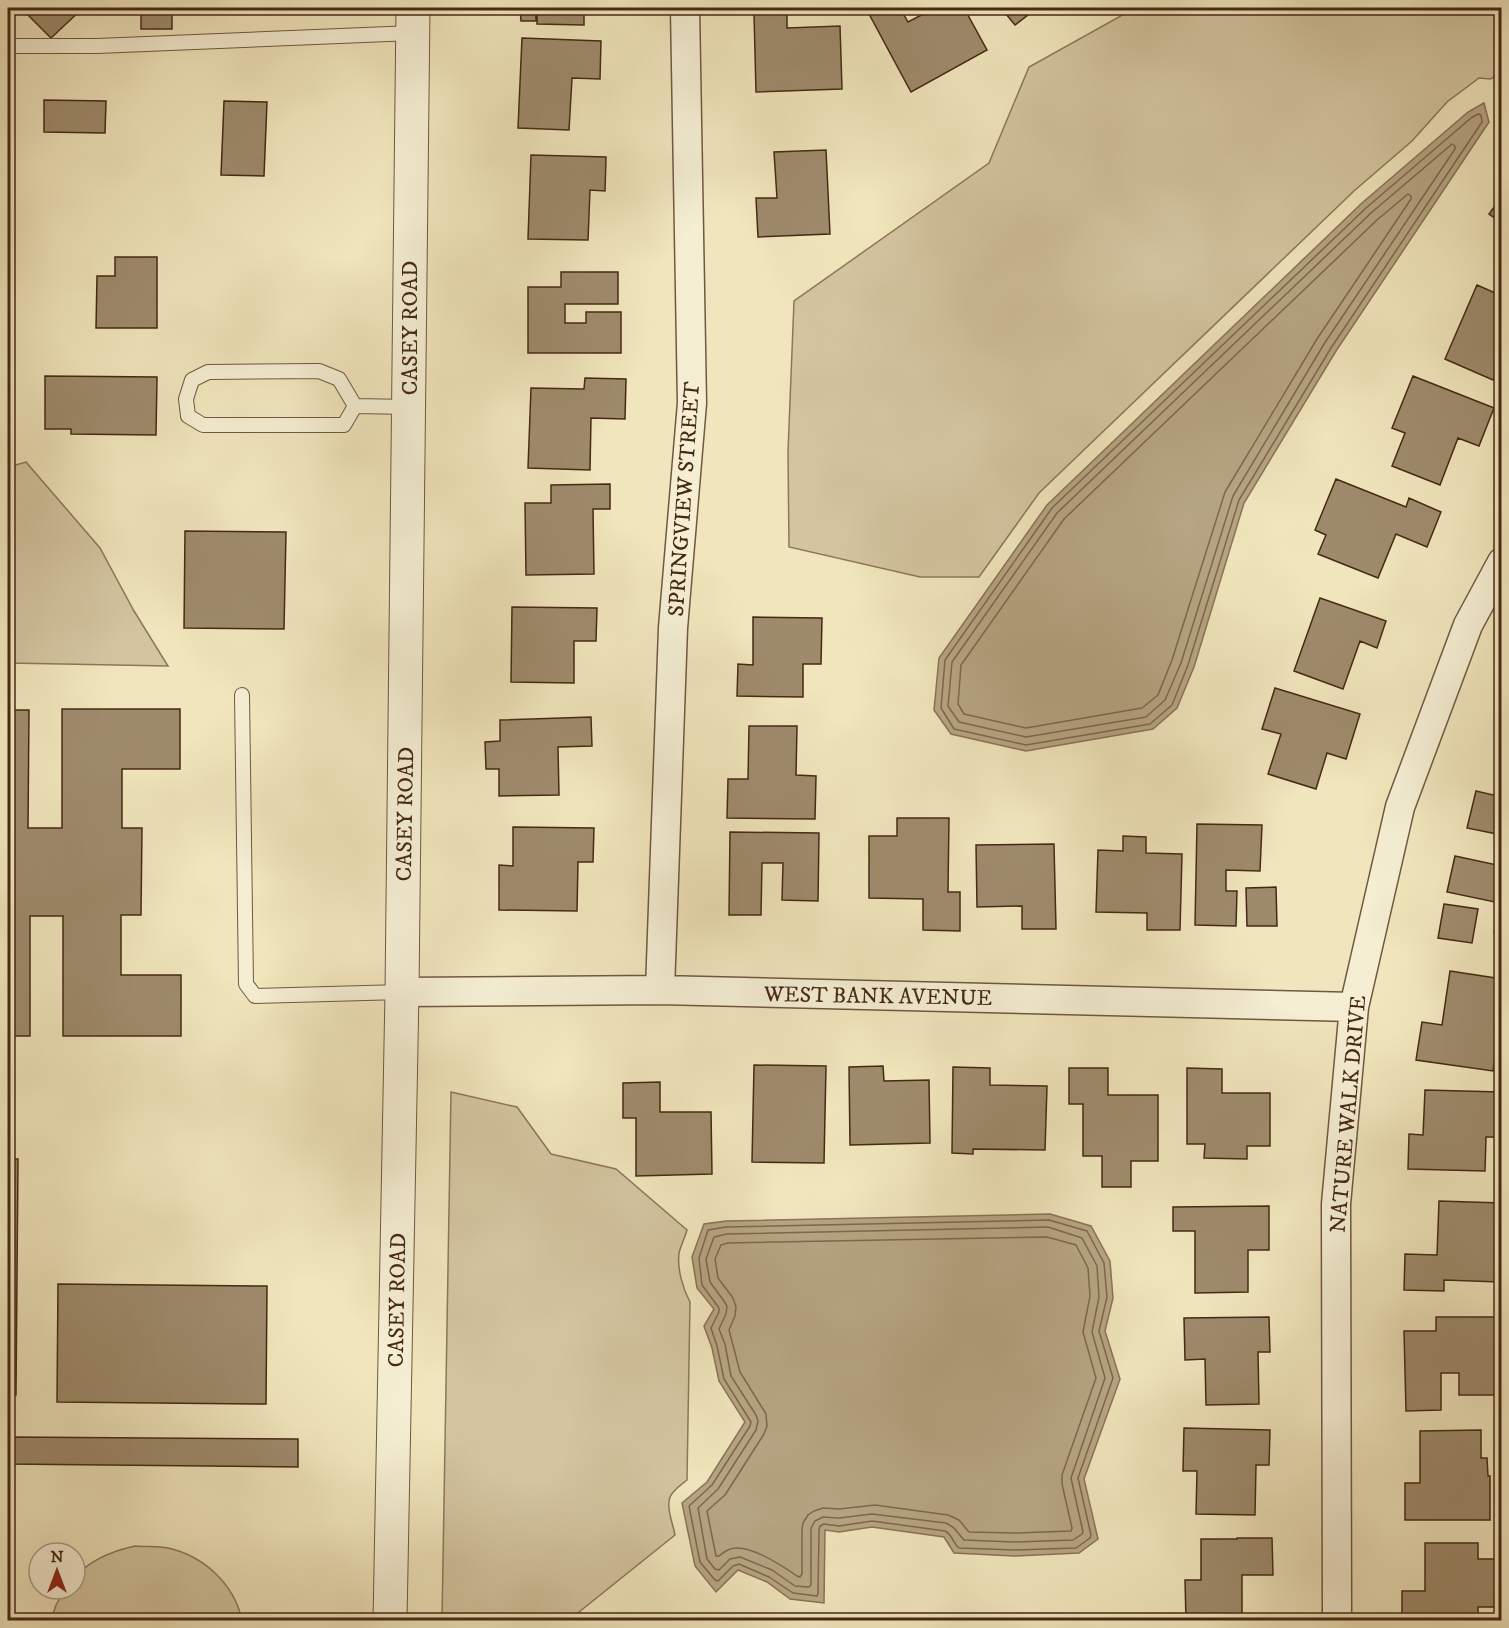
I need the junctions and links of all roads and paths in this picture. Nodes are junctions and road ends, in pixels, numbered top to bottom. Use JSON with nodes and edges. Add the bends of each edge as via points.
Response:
{"nodes":[{"id":1,"x":685,"y":8,"type":"edge"},
{"id":2,"x":413,"y":20,"type":"edge"},
{"id":3,"x":8,"y":46,"type":"edge"},
{"id":4,"x":355,"y":405,"type":"junction"},
{"id":5,"x":409,"y":407,"type":"junction"},
{"id":6,"x":1502,"y":562,"type":"edge"},
{"id":7,"x":242,"y":695,"type":"dead end"},
{"id":8,"x":660,"y":990,"type":"junction"},
{"id":9,"x":402,"y":992,"type":"junction"},
{"id":10,"x":1354,"y":1007,"type":"junction"},
{"id":11,"x":390,"y":1620,"type":"edge"},
{"id":12,"x":1337,"y":1620,"type":"edge"}],
"edges":[{"from":1,"to":8,"type":"street","name":"SPRINGVIEW STREET","via":[[692,403],[674,628]]},
{"from":2,"to":3,"type":"lane","via":[[97,46]]},
{"from":2,"to":5,"type":"street","name":"CASEY ROAD"},
{"from":4,"to":4,"type":"lane","via":[[339,379],[320,371],[208,372],[192,380],[186,399],[188,416],[203,425],[344,425]]},
{"from":4,"to":5,"type":"lane"},
{"from":5,"to":9,"type":"street","name":"CASEY ROAD"},
{"from":6,"to":10,"type":"street","name":"NATURE WALK DRIVE","via":[[1468,625],[1400,807]]},
{"from":7,"to":9,"type":"lane","via":[[246,984],[255,996]]},
{"from":8,"to":9,"type":"street","name":"WEST BANK AVENUE"},
{"from":8,"to":10,"type":"street","name":"WEST BANK AVENUE"},
{"from":9,"to":11,"type":"street","name":"CASEY ROAD"},
{"from":10,"to":12,"type":"street","name":"NATURE WALK DRIVE","via":[[1336,1204]]}]}
